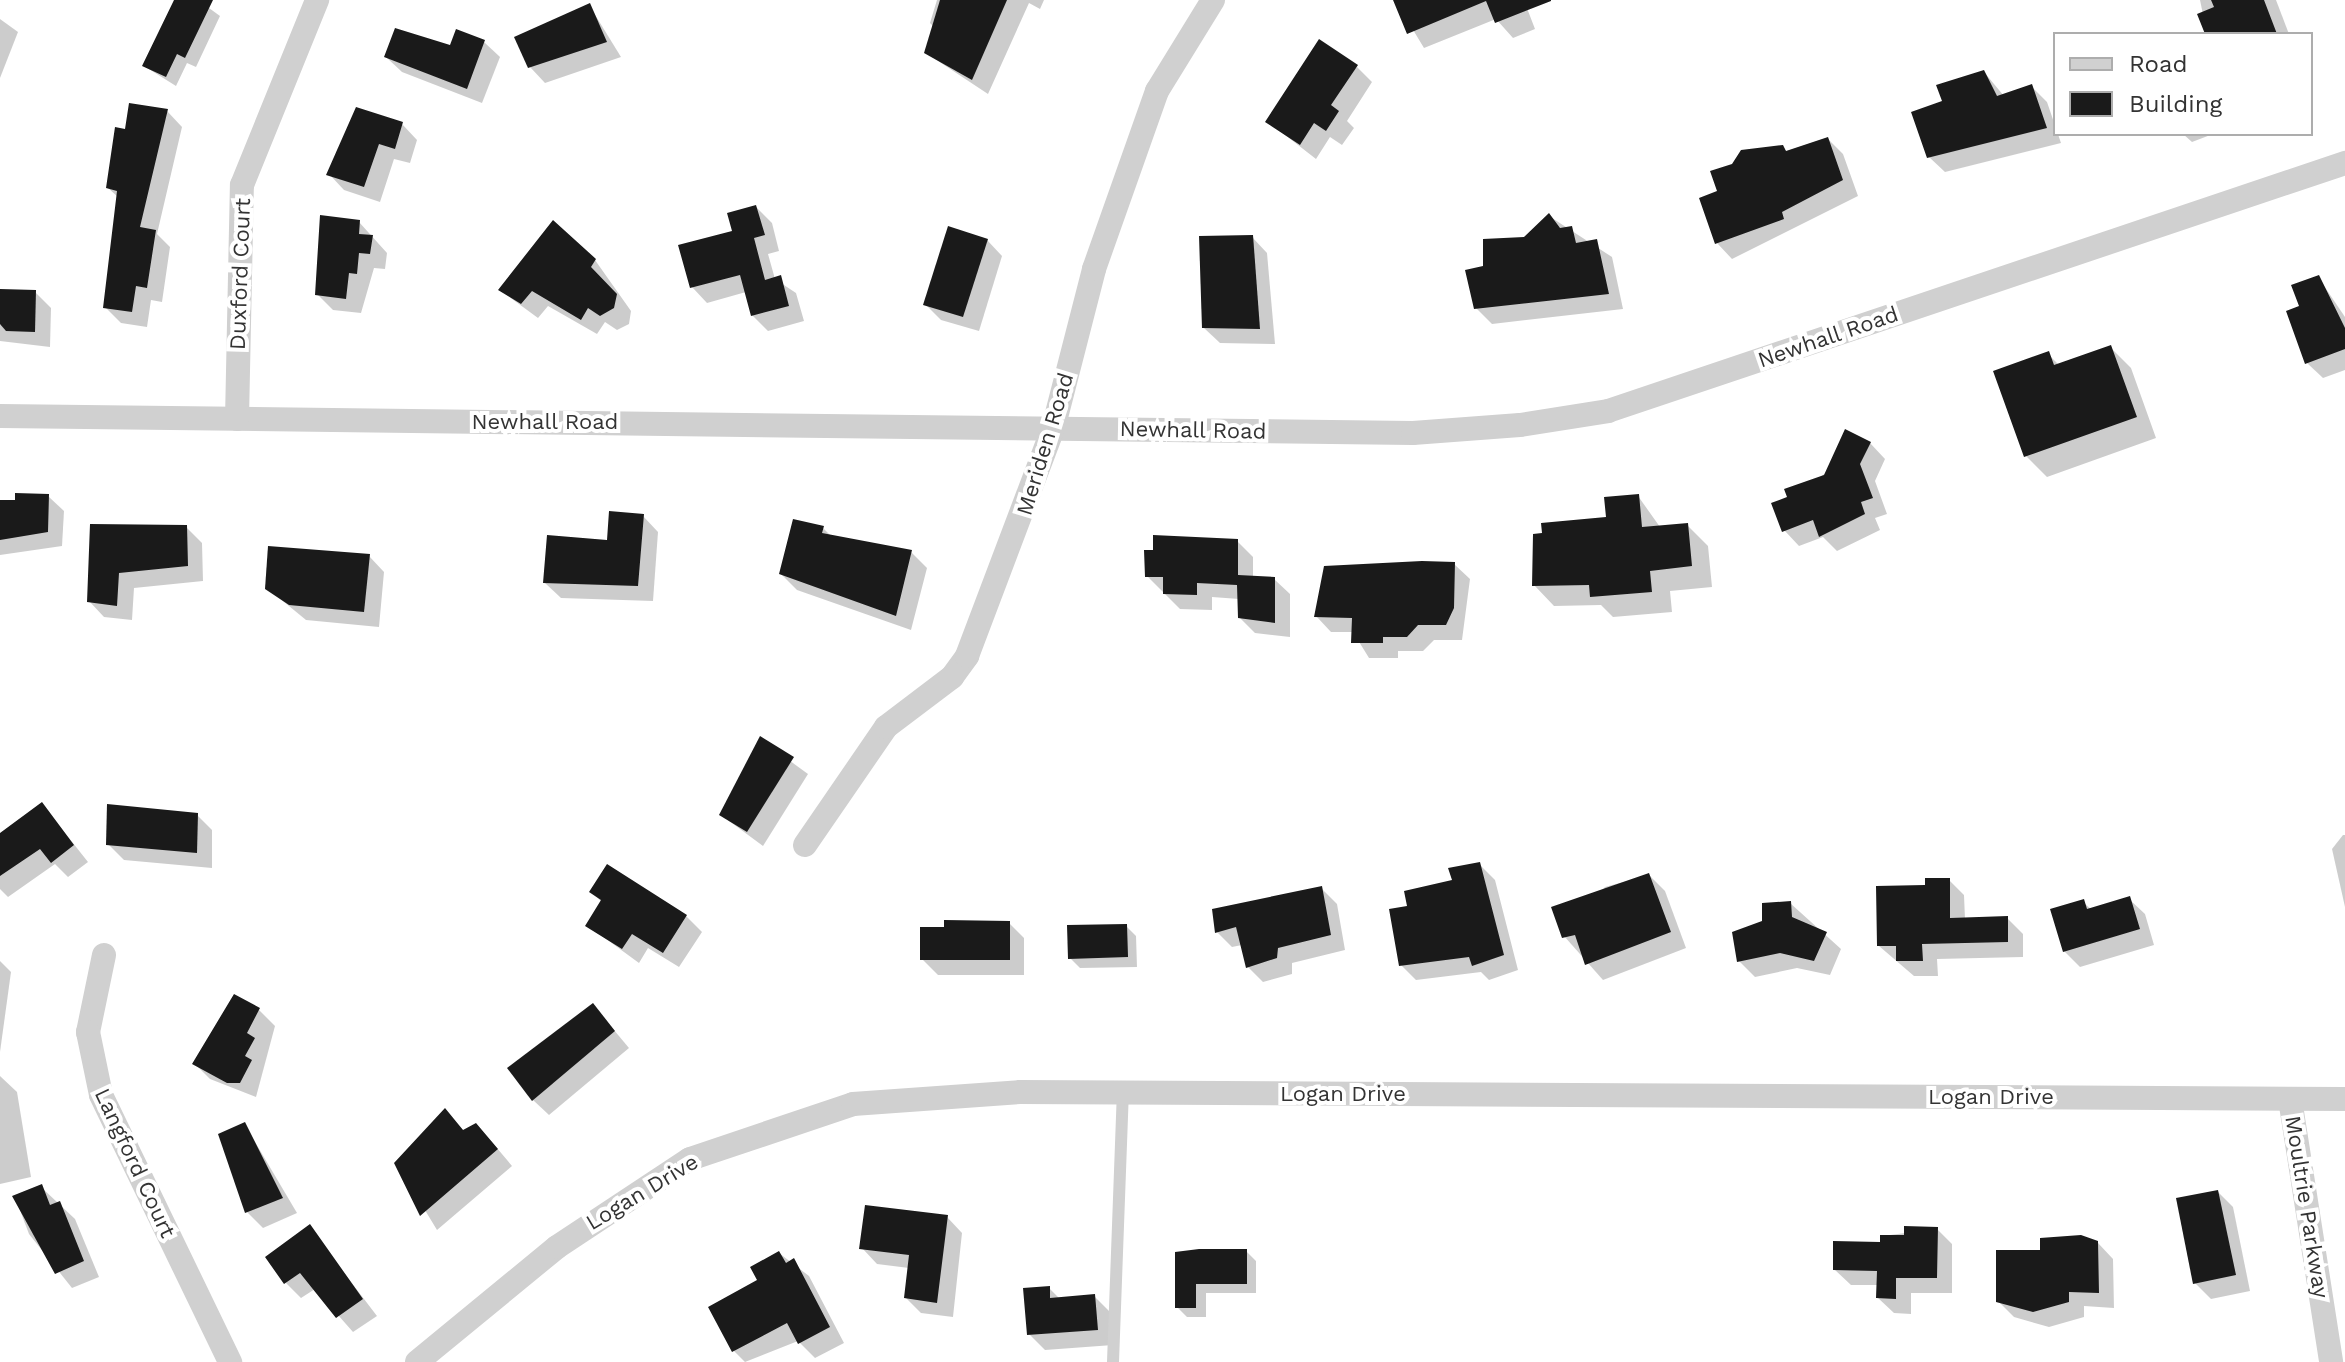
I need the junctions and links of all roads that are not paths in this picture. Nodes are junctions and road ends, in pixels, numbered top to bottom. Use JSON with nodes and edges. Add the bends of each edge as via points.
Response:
{"nodes":[{"id":1,"x":317,"y":0,"type":"edge"},
{"id":2,"x":1213,"y":0,"type":"edge"},
{"id":3,"x":2345,"y":163,"type":"edge"},
{"id":4,"x":0,"y":416,"type":"edge"},
{"id":5,"x":237,"y":419,"type":"junction"},
{"id":6,"x":1053,"y":429,"type":"junction"},
{"id":7,"x":805,"y":845,"type":"dead end"},
{"id":8,"x":104,"y":955,"type":"dead end"},
{"id":9,"x":1123,"y":1093,"type":"junction"},
{"id":10,"x":2290,"y":1099,"type":"junction"},
{"id":11,"x":2345,"y":1099,"type":"edge"},
{"id":12,"x":230,"y":1362,"type":"edge"},
{"id":13,"x":417,"y":1362,"type":"edge"},
{"id":14,"x":1113,"y":1362,"type":"edge"},
{"id":15,"x":2331,"y":1362,"type":"edge"}],
"edges":[{"from":1,"to":5,"type":"street","name":"Duxford Court","via":[[242,185]]},
{"from":2,"to":6,"type":"street","name":"Meriden Road","via":[[1157,91],[1094,269]]},
{"from":3,"to":6,"type":"street","name":"Newhall Road","via":[[1608,411],[1413,433]]},
{"from":4,"to":5,"type":"street","name":"Newhall Road"},
{"from":5,"to":6,"type":"street","name":"Newhall Road"},
{"from":6,"to":7,"type":"street","name":"Meriden Road","via":[[967,656],[952,677],[886,727]]},
{"from":8,"to":12,"type":"street","name":"Langford Court","via":[[88,1032],[101,1095]]},
{"from":9,"to":10,"type":"street","name":"Logan Drive"},
{"from":9,"to":13,"type":"street","name":"Logan Drive","via":[[853,1104],[690,1159],[557,1247]]},
{"from":9,"to":14,"type":"lane"},
{"from":10,"to":11,"type":"street","name":"Logan Drive"},
{"from":10,"to":15,"type":"street","name":"Moultrie Parkway"}]}
